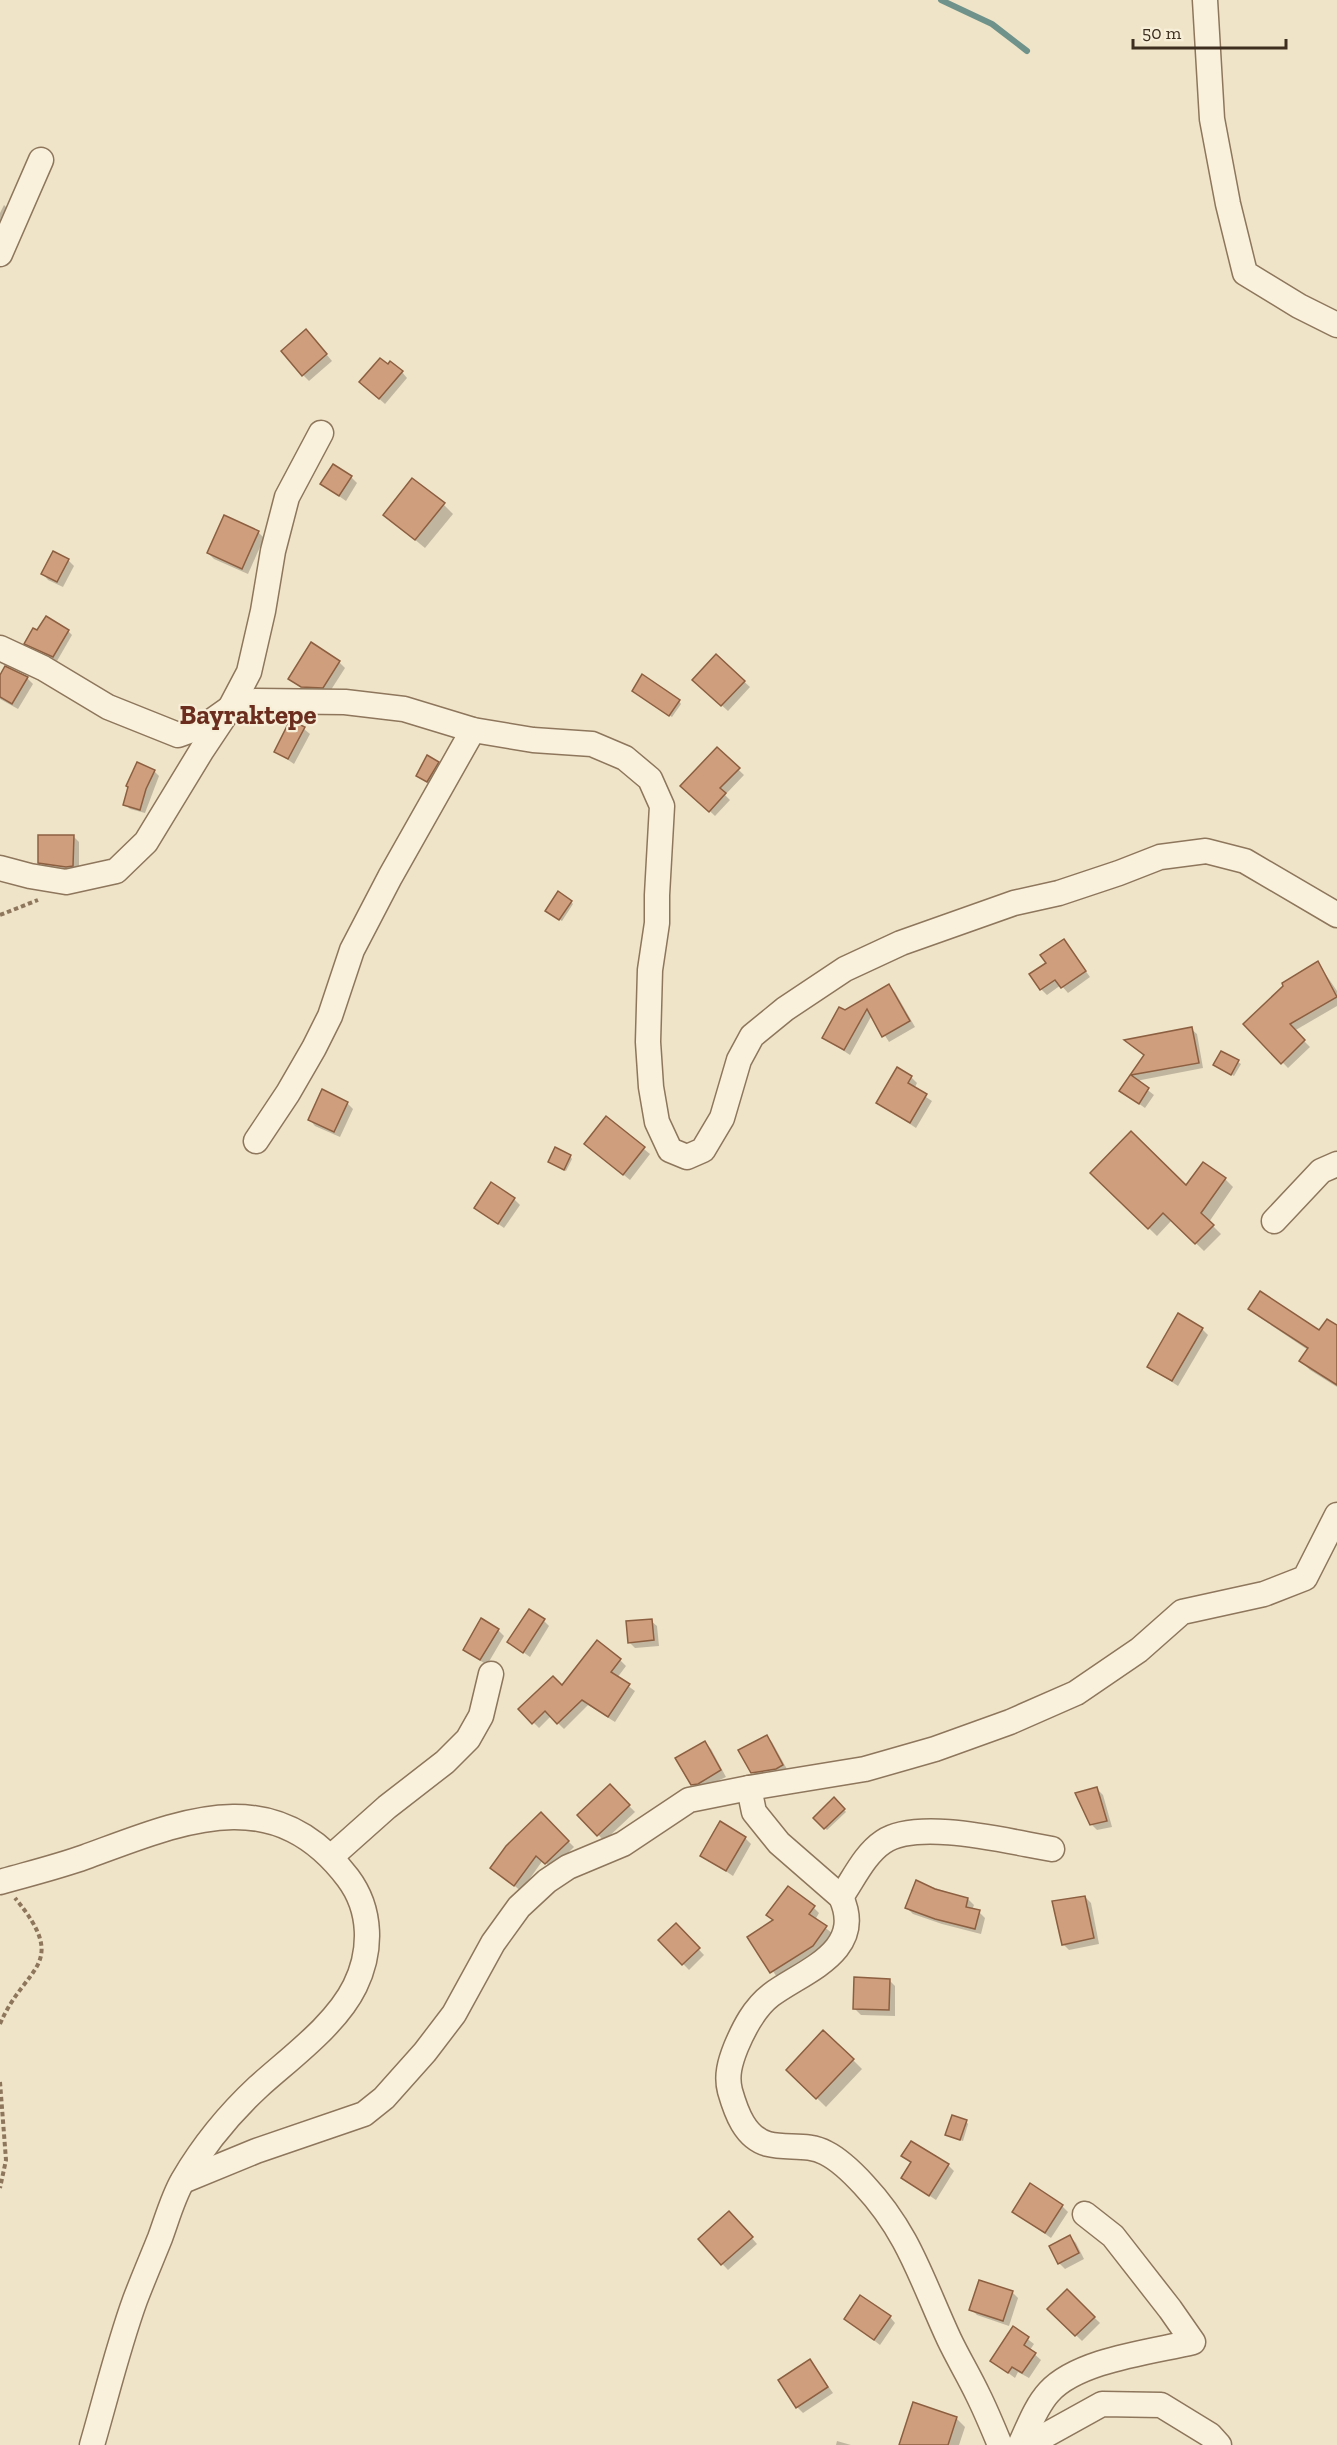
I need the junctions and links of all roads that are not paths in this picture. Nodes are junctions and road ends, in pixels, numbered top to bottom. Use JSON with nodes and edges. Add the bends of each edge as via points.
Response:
{"nodes":[{"id":1,"x":1204,"y":0,"type":"edge"},
{"id":2,"x":41,"y":160,"type":"dead end"},
{"id":3,"x":0,"y":254,"type":"edge"},
{"id":4,"x":1337,"y":325,"type":"edge"},
{"id":5,"x":321,"y":433,"type":"dead end"},
{"id":6,"x":0,"y":648,"type":"edge"},
{"id":7,"x":230,"y":708,"type":"junction"},
{"id":8,"x":473,"y":730,"type":"junction"},
{"id":9,"x":0,"y":868,"type":"edge"},
{"id":10,"x":1337,"y":915,"type":"edge"},
{"id":11,"x":256,"y":1141,"type":"dead end"},
{"id":12,"x":1337,"y":1164,"type":"edge"},
{"id":13,"x":1274,"y":1221,"type":"dead end"},
{"id":14,"x":1337,"y":1515,"type":"edge"},
{"id":15,"x":491,"y":1674,"type":"dead end"},
{"id":16,"x":749,"y":1788,"type":"junction"},
{"id":17,"x":1052,"y":1849,"type":"dead end"},
{"id":18,"x":332,"y":1856,"type":"junction"},
{"id":19,"x":0,"y":1882,"type":"edge"},
{"id":20,"x":841,"y":1897,"type":"junction"},
{"id":21,"x":183,"y":2181,"type":"junction"},
{"id":22,"x":1085,"y":2214,"type":"dead end"},
{"id":23,"x":93,"y":2445,"type":"edge"},
{"id":24,"x":1000,"y":2445,"type":"edge"},
{"id":25,"x":1020,"y":2445,"type":"edge"},
{"id":26,"x":1034,"y":2445,"type":"edge"},
{"id":27,"x":1220,"y":2445,"type":"edge"}],
"edges":[{"from":1,"to":4,"type":"street","via":[[1212,119],[1245,273]]},
{"from":2,"to":3,"type":"street"},
{"from":5,"to":7,"type":"street","via":[[287,497],[249,672]]},
{"from":6,"to":7,"type":"street","via":[[43,668],[108,707],[178,735],[206,725]]},
{"from":7,"to":8,"type":"street","via":[[255,701],[345,702],[404,709]]},
{"from":7,"to":9,"type":"street","via":[[146,842],[116,871],[66,882]]},
{"from":8,"to":10,"type":"street","via":[[592,744],[625,759],[650,779],[662,806],[657,923],[650,970],[651,1086],[657,1122],[670,1150],[687,1157],[703,1150],[722,1118],[740,1060],[752,1036],[845,969],[901,943],[1160,857],[1206,851],[1245,861]]},
{"from":8,"to":11,"type":"street","via":[[352,950],[330,1016],[314,1048]]},
{"from":12,"to":13,"type":"street","via":[[1321,1171]]},
{"from":14,"to":16,"type":"street","via":[[1305,1578],[1264,1594],[1182,1612],[1139,1650],[1076,1693],[1010,1722],[895,1761]]},
{"from":15,"to":18,"type":"street","via":[[481,1716],[468,1738],[445,1762]]},
{"from":16,"to":20,"type":"street","via":[[754,1812],[779,1843]]},
{"from":16,"to":21,"type":"street","via":[[689,1800],[623,1844],[568,1867],[546,1881],[519,1907],[493,1943],[454,2014],[425,2052],[384,2098],[364,2114]]},
{"from":17,"to":20,"type":"street","via":[[933,1830],[905,1833],[885,1840],[871,1852]]},
{"from":18,"to":19,"type":"street","via":[[290,1827],[260,1819],[223,1818],[163,1829]]},
{"from":18,"to":21,"type":"street","via":[[352,1884],[366,1914],[368,1938],[355,1986],[339,2010],[307,2043],[226,2119]]},
{"from":20,"to":24,"type":"street","via":[[846,1920],[837,1948],[811,1972],[770,1996],[751,2015],[728,2073],[732,2097],[738,2117],[756,2137],[768,2144],[804,2146],[825,2152],[857,2178],[892,2217]]},
{"from":21,"to":23,"type":"street","via":[[134,2302]]},
{"from":22,"to":25,"type":"street","via":[[1113,2236],[1193,2342],[1080,2369],[1061,2380],[1047,2393]]},
{"from":26,"to":27,"type":"street","via":[[1102,2404],[1161,2405]]}]}
